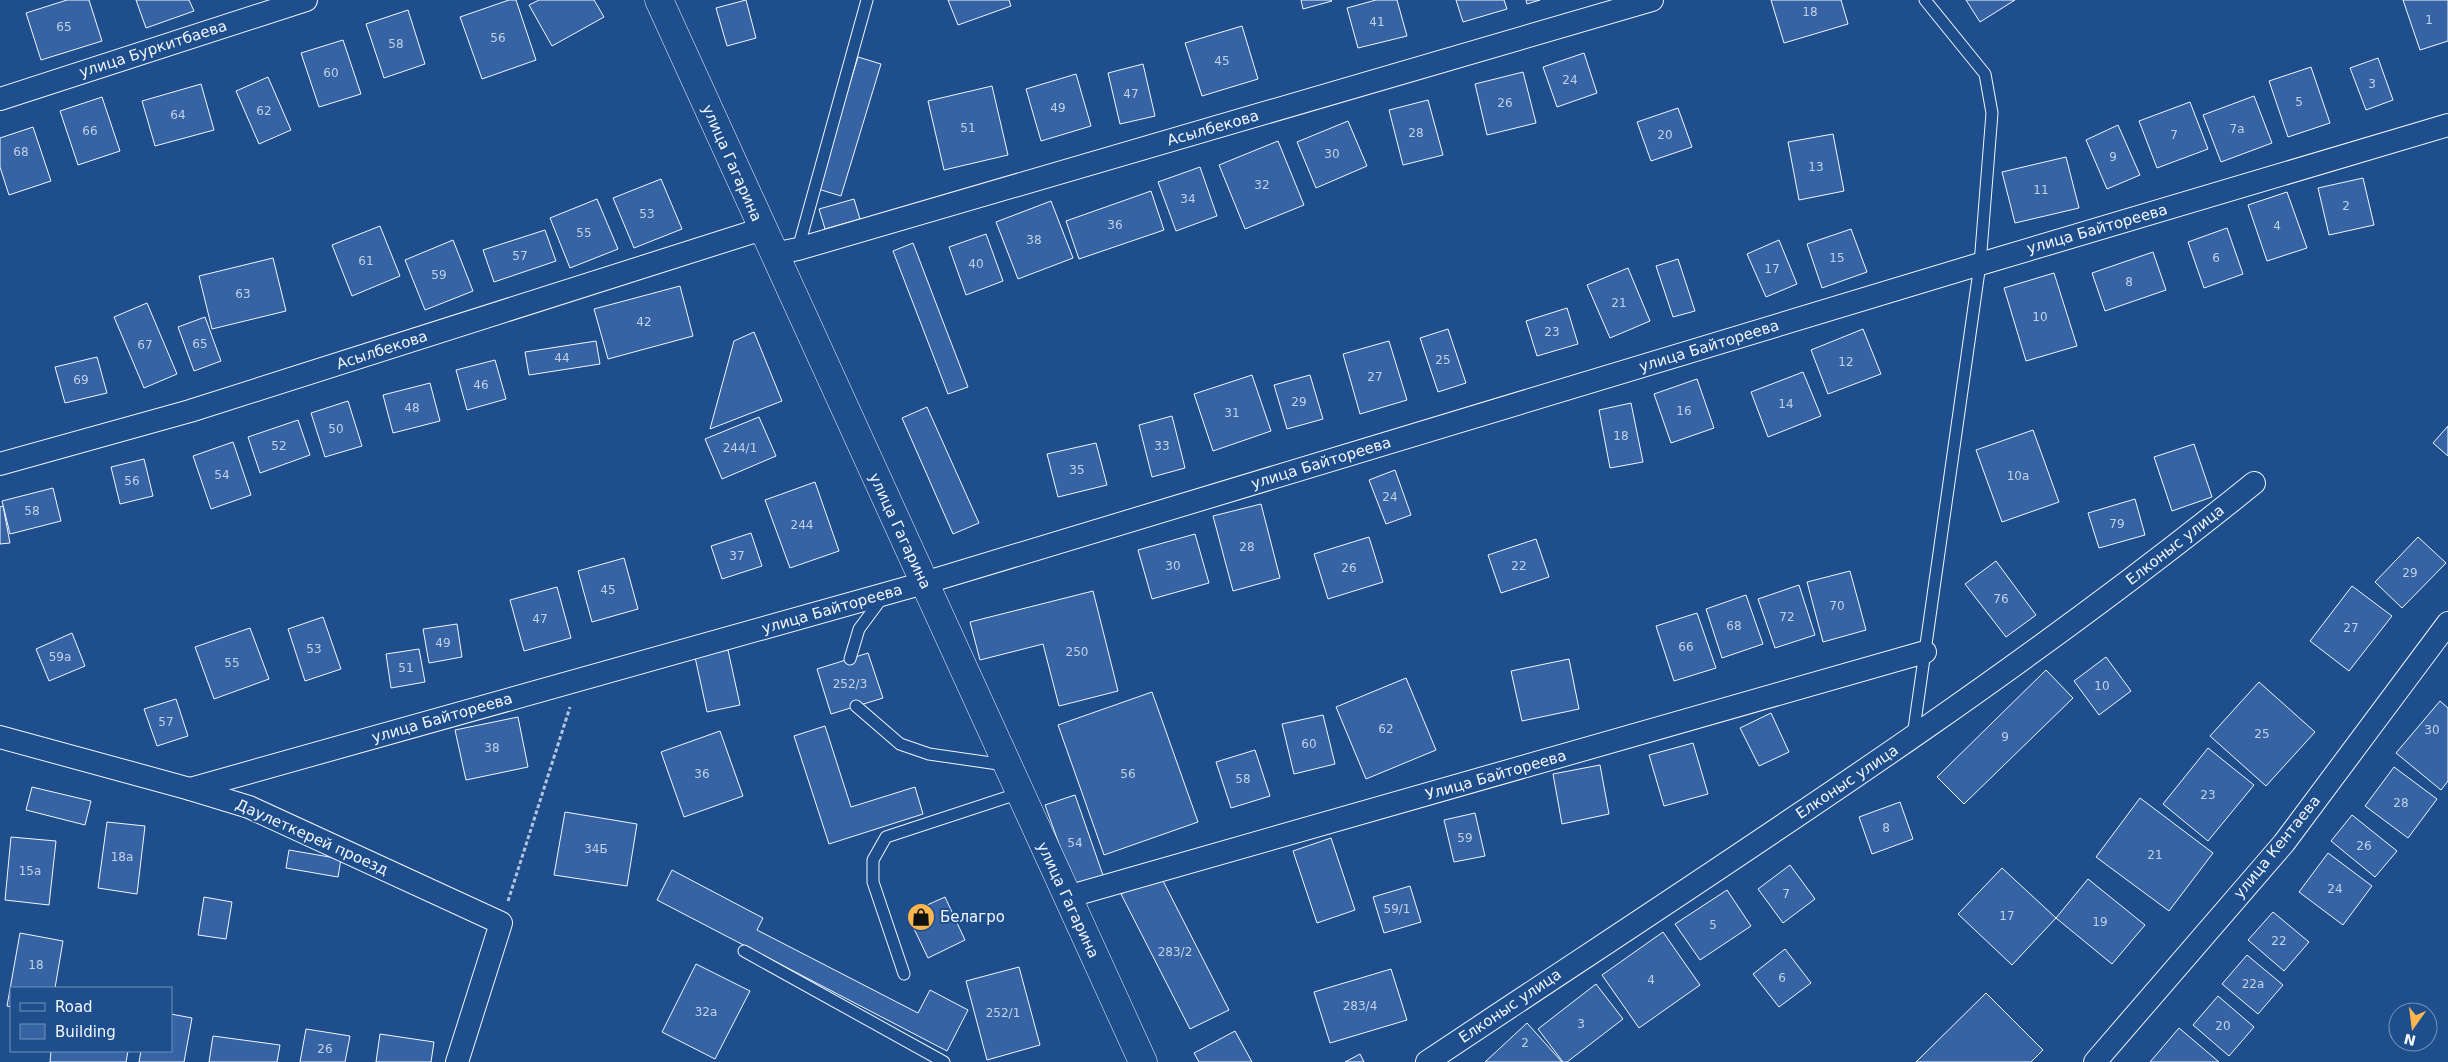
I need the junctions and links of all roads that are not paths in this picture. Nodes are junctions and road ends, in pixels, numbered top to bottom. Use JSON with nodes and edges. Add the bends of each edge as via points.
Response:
{"nodes":[{"id":1,"x":306,"y":0,"type":"edge"},
{"id":2,"x":659,"y":0,"type":"edge"},
{"id":3,"x":867,"y":0,"type":"edge"},
{"id":4,"x":1652,"y":0,"type":"edge"},
{"id":5,"x":1925,"y":0,"type":"edge"},
{"id":6,"x":0,"y":99,"type":"edge"},
{"id":7,"x":2448,"y":125,"type":"edge"},
{"id":8,"x":762,"y":229,"type":"junction"},
{"id":9,"x":786,"y":251,"type":"junction"},
{"id":10,"x":1980,"y":264,"type":"junction"},
{"id":11,"x":0,"y":464,"type":"edge"},
{"id":12,"x":2254,"y":483,"type":"dead end"},
{"id":13,"x":924,"y":584,"type":"junction"},
{"id":14,"x":884,"y":594,"type":"junction"},
{"id":15,"x":2448,"y":623,"type":"edge"},
{"id":16,"x":1925,"y":652,"type":"junction"},
{"id":17,"x":850,"y":659,"type":"dead end"},
{"id":18,"x":856,"y":706,"type":"dead end"},
{"id":19,"x":0,"y":737,"type":"edge"},
{"id":20,"x":1913,"y":738,"type":"junction"},
{"id":21,"x":1007,"y":765,"type":"junction"},
{"id":22,"x":190,"y":789,"type":"junction"},
{"id":23,"x":1020,"y":793,"type":"junction"},
{"id":24,"x":1067,"y":897,"type":"junction"},
{"id":25,"x":744,"y":951,"type":"dead end"},
{"id":26,"x":904,"y":974,"type":"dead end"},
{"id":27,"x":457,"y":1062,"type":"edge"},
{"id":28,"x":944,"y":1062,"type":"edge"},
{"id":29,"x":1143,"y":1062,"type":"edge"},
{"id":30,"x":1427,"y":1062,"type":"edge"},
{"id":31,"x":2095,"y":1062,"type":"edge"}],
"edges":[{"from":1,"to":6,"type":"street","name":"улица Буркитбаева"},
{"from":2,"to":8,"type":"main road","name":"улица Гагарина"},
{"from":3,"to":9,"type":"lane"},
{"from":4,"to":9,"type":"street","name":"Асылбекова"},
{"from":5,"to":10,"type":"lane","via":[[1986,74],[1992,113]]},
{"from":7,"to":10,"type":"street","name":"улица Байтореева"},
{"from":8,"to":9,"type":"main road","name":"улица Гагарина"},
{"from":8,"to":11,"type":"street","name":"Асылбекова","via":[[190,411]]},
{"from":9,"to":13,"type":"main road","name":"улица Гагарина"},
{"from":10,"to":13,"type":"street","name":"улица Байтореева"},
{"from":10,"to":16,"type":"lane"},
{"from":12,"to":20,"type":"street","name":"Елконыс улица","via":[[2072,625]]},
{"from":13,"to":14,"type":"street","name":"улица Байтореева"},
{"from":13,"to":21,"type":"main road","name":"улица Гагарина"},
{"from":14,"to":17,"type":"lane","via":[[859,629]]},
{"from":14,"to":22,"type":"street","name":"улица Байтореева"},
{"from":15,"to":31,"type":"street","name":"улица Кентаева","via":[[2284,843]]},
{"from":16,"to":20,"type":"lane"},
{"from":16,"to":24,"type":"street","name":"Улица Байтореева"},
{"from":18,"to":21,"type":"lane","via":[[900,744],[929,754]]},
{"from":19,"to":22,"type":"street","name":"Даулеткерей проезд"},
{"from":20,"to":30,"type":"street","name":"Елконыс улица"},
{"from":21,"to":23,"type":"main road","name":"улица Гагарина"},
{"from":22,"to":27,"type":"street","name":"Даулеткерей проезд","via":[[249,807],[501,923]]},
{"from":23,"to":24,"type":"main road","name":"улица Гагарина"},
{"from":23,"to":26,"type":"lane","via":[[886,837],[873,860],[873,882]]},
{"from":24,"to":29,"type":"main road","name":"улица Гагарина"},
{"from":25,"to":28,"type":"lane"}]}
